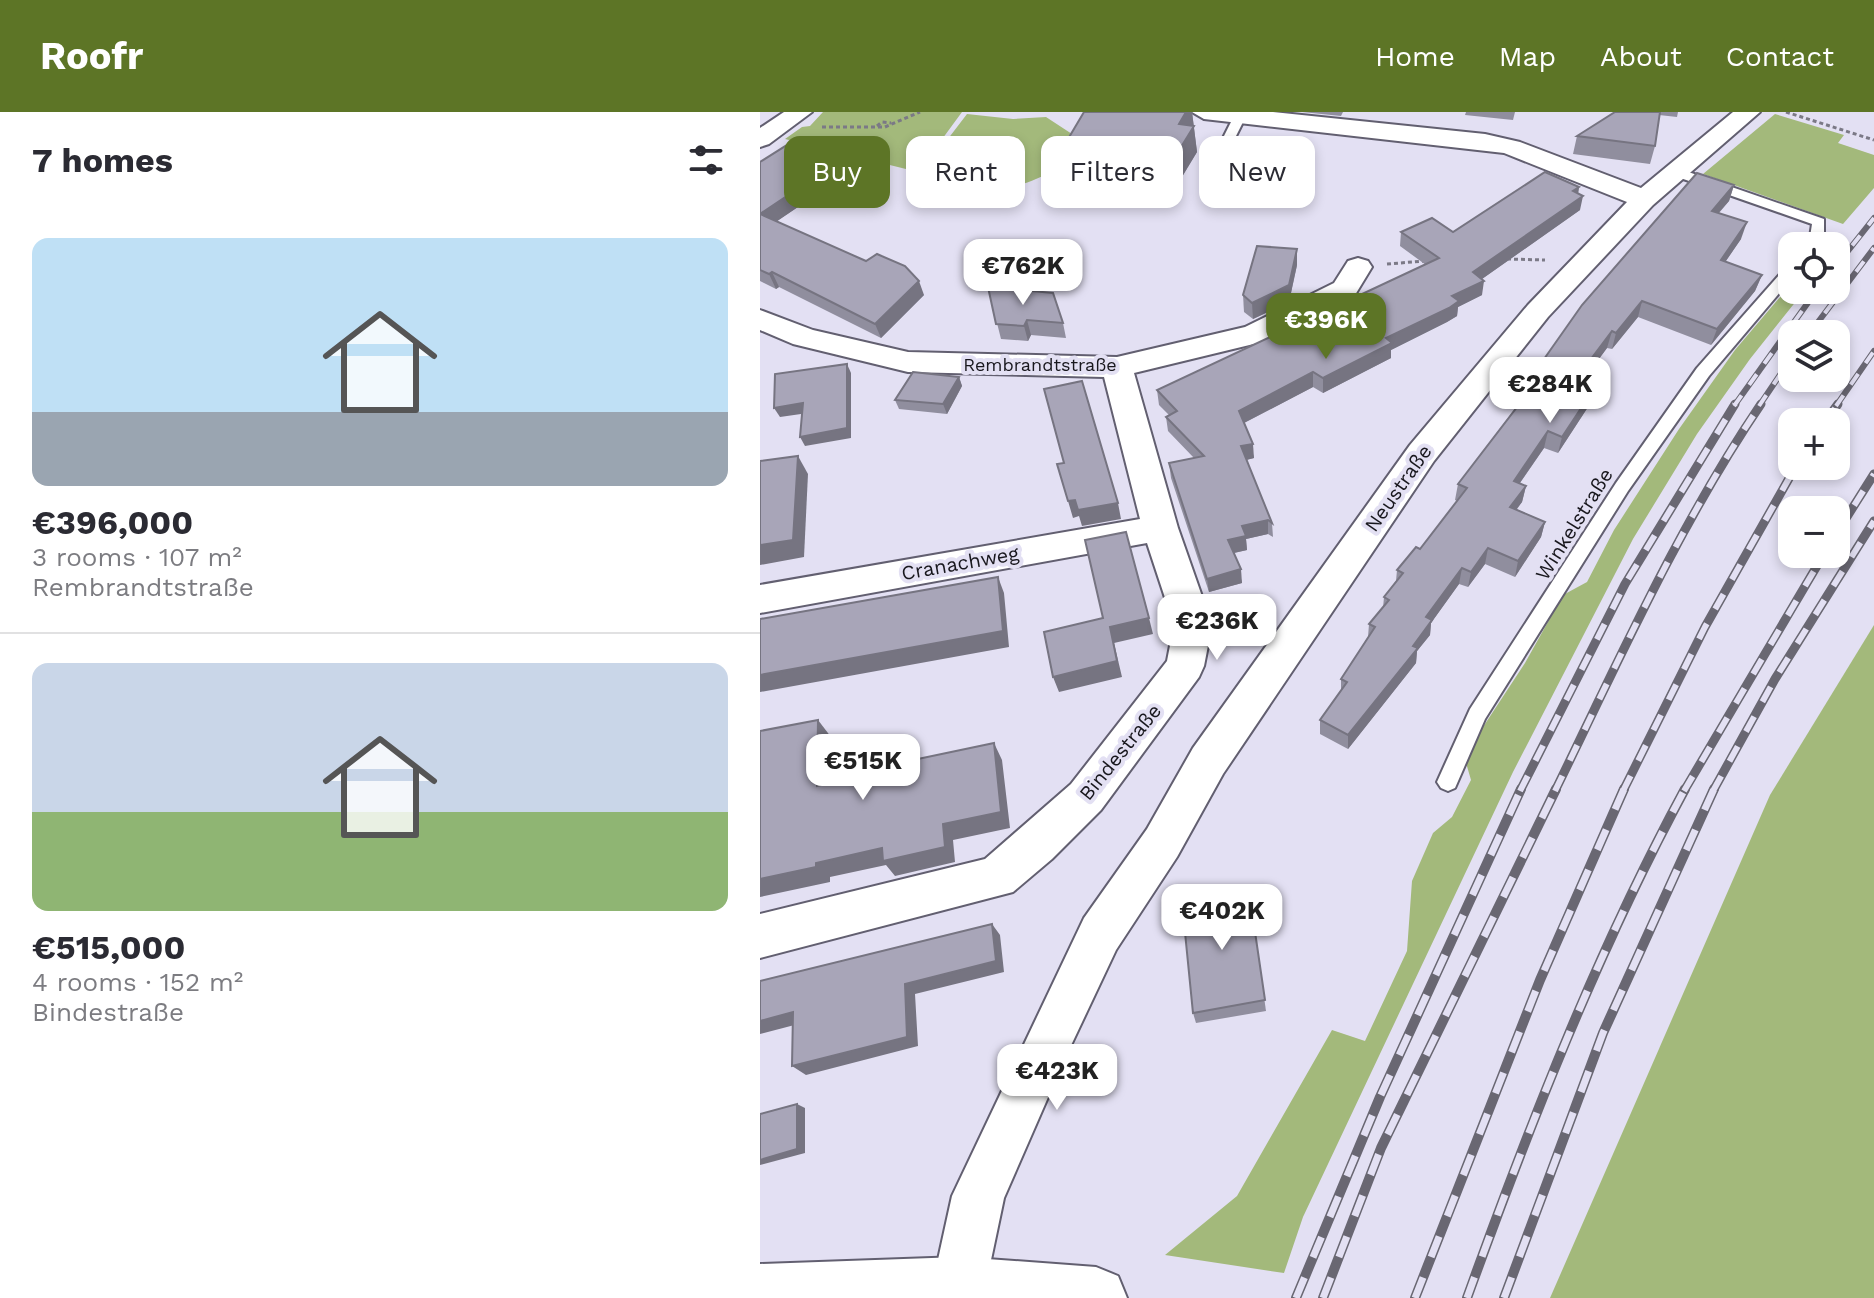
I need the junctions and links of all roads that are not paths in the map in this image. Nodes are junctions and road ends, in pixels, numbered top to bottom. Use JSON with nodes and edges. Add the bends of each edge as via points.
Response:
{"nodes":[{"id":1,"x":1204,"y":112,"type":"edge"},
{"id":2,"x":1748,"y":112,"type":"edge"},
{"id":3,"x":794,"y":116,"type":"edge"},
{"id":4,"x":1240,"y":116,"type":"junction"},
{"id":5,"x":1276,"y":116,"type":"edge"},
{"id":6,"x":1230,"y":136,"type":"edge"},
{"id":7,"x":760,"y":139,"type":"edge"},
{"id":8,"x":1674,"y":171,"type":"junction"},
{"id":9,"x":1644,"y":199,"type":"junction"},
{"id":10,"x":1818,"y":232,"type":"edge"},
{"id":11,"x":1358,"y":267,"type":"road end"},
{"id":12,"x":1778,"y":285,"type":"edge"},
{"id":13,"x":760,"y":319,"type":"edge"},
{"id":14,"x":1117,"y":367,"type":"junction"},
{"id":15,"x":1160,"y":528,"type":"junction"},
{"id":16,"x":760,"y":599,"type":"edge"},
{"id":17,"x":1448,"y":782,"type":"dead end"},
{"id":18,"x":760,"y":936,"type":"edge"},
{"id":19,"x":960,"y":1287,"type":"junction"},
{"id":20,"x":760,"y":1295,"type":"edge"},
{"id":21,"x":1096,"y":1298,"type":"edge"}],
"edges":[{"from":1,"to":4,"type":"street"},
{"from":2,"to":8,"type":"street","name":"Neustraße"},
{"from":3,"to":7,"type":"street"},
{"from":4,"to":5,"type":"street"},
{"from":4,"to":6,"type":"lane"},
{"from":5,"to":9,"type":"street","via":[[1511,147]]},
{"from":8,"to":9,"type":"street","name":"Neustraße"},
{"from":8,"to":10,"type":"lane","via":[[1819,222]]},
{"from":9,"to":19,"type":"street","name":"Neustraße","via":[[1538,311],[1422,453],[1208,761],[1162,843],[1111,917],[1055,1026],[978,1196]]},
{"from":11,"to":14,"type":"street","name":"Rembrandtstraße","via":[[1345,289],[1255,334]]},
{"from":12,"to":17,"type":"lane","name":"Winkelstraße","via":[[1703,372],[1622,487],[1477,715]]},
{"from":13,"to":14,"type":"street","name":"Rembrandtstraße","via":[[804,337],[908,362]]},
{"from":14,"to":15,"type":"street","name":"Bindestraße"},
{"from":15,"to":16,"type":"street","name":"Cranachweg"},
{"from":15,"to":18,"type":"street","name":"Bindestraße","via":[[1193,625],[1185,666],[1086,797],[997,877]]},
{"from":19,"to":20,"type":"street"},
{"from":19,"to":21,"type":"street"}]}
